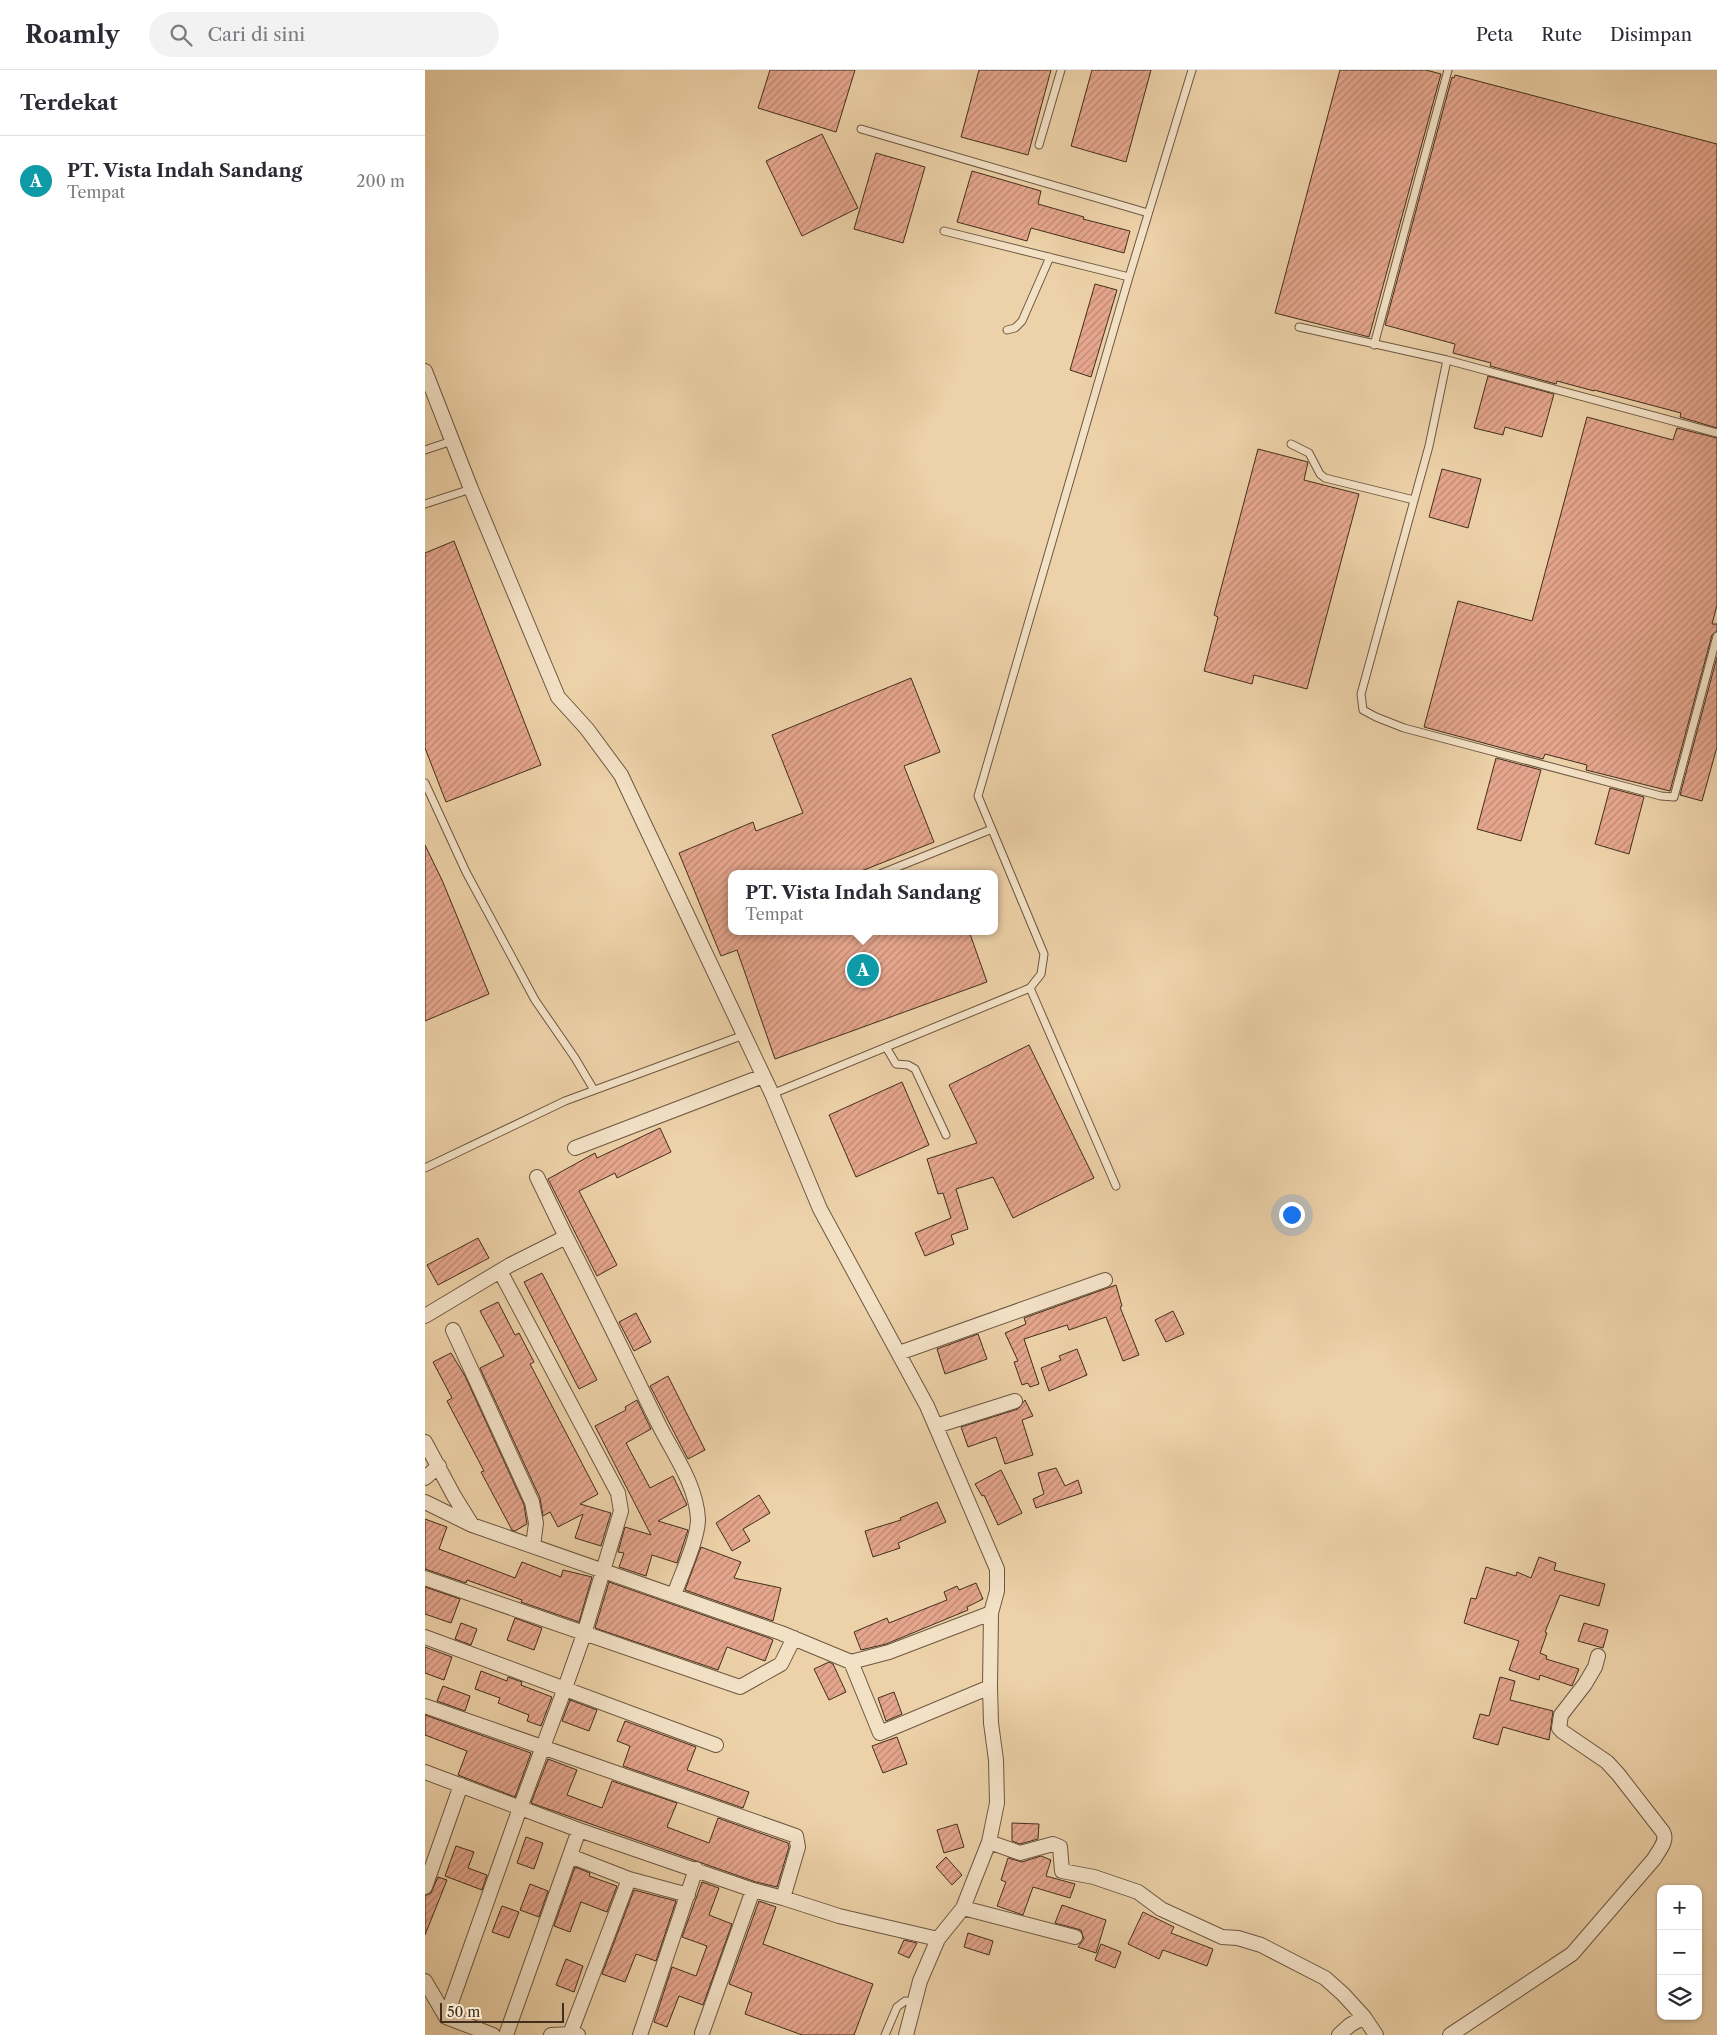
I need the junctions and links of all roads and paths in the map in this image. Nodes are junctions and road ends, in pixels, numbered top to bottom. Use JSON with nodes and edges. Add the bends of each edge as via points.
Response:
{"nodes":[{"id":1,"x":1061,"y":70,"type":"edge"},
{"id":2,"x":1192,"y":70,"type":"edge"},
{"id":3,"x":1447,"y":70,"type":"edge"},
{"id":4,"x":861,"y":129,"type":"dead end"},
{"id":5,"x":1039,"y":145,"type":"dead end"},
{"id":6,"x":1148,"y":213,"type":"junction"},
{"id":7,"x":944,"y":232,"type":"dead end"},
{"id":8,"x":1050,"y":257,"type":"junction"},
{"id":9,"x":1129,"y":277,"type":"junction"},
{"id":10,"x":1299,"y":328,"type":"dead end"},
{"id":11,"x":1007,"y":330,"type":"dead end"},
{"id":12,"x":1374,"y":345,"type":"junction"},
{"id":13,"x":1447,"y":360,"type":"junction"},
{"id":14,"x":425,"y":371,"type":"edge"},
{"id":15,"x":1717,"y":432,"type":"edge"},
{"id":16,"x":452,"y":441,"type":"junction"},
{"id":17,"x":1291,"y":444,"type":"dead end"},
{"id":18,"x":425,"y":450,"type":"edge"},
{"id":19,"x":471,"y":488,"type":"junction"},
{"id":20,"x":1414,"y":500,"type":"junction"},
{"id":21,"x":425,"y":504,"type":"edge"},
{"id":22,"x":1717,"y":636,"type":"edge"},
{"id":23,"x":425,"y":783,"type":"edge"},
{"id":24,"x":992,"y":829,"type":"junction"},
{"id":25,"x":890,"y":870,"type":"edge"},
{"id":26,"x":1030,"y":988,"type":"junction"},
{"id":27,"x":744,"y":1034,"type":"junction"},
{"id":28,"x":886,"y":1047,"type":"junction"},
{"id":29,"x":763,"y":1076,"type":"junction"},
{"id":30,"x":594,"y":1090,"type":"junction"},
{"id":31,"x":772,"y":1094,"type":"junction"},
{"id":32,"x":946,"y":1135,"type":"dead end"},
{"id":33,"x":575,"y":1148,"type":"dead end"},
{"id":34,"x":425,"y":1168,"type":"edge"},
{"id":35,"x":537,"y":1177,"type":"dead end"},
{"id":36,"x":1117,"y":1186,"type":"dead end"},
{"id":37,"x":566,"y":1237,"type":"junction"},
{"id":38,"x":500,"y":1271,"type":"junction"},
{"id":39,"x":1105,"y":1280,"type":"dead end"},
{"id":40,"x":425,"y":1316,"type":"edge"},
{"id":41,"x":453,"y":1330,"type":"dead end"},
{"id":42,"x":899,"y":1353,"type":"junction"},
{"id":43,"x":1015,"y":1401,"type":"dead end"},
{"id":44,"x":936,"y":1426,"type":"junction"},
{"id":45,"x":425,"y":1442,"type":"edge"},
{"id":46,"x":439,"y":1466,"type":"junction"},
{"id":47,"x":425,"y":1478,"type":"edge"},
{"id":48,"x":425,"y":1502,"type":"edge"},
{"id":49,"x":473,"y":1525,"type":"junction"},
{"id":50,"x":533,"y":1546,"type":"junction"},
{"id":51,"x":604,"y":1570,"type":"junction"},
{"id":52,"x":425,"y":1578,"type":"edge"},
{"id":53,"x":674,"y":1595,"type":"junction"},
{"id":54,"x":991,"y":1614,"type":"junction"},
{"id":55,"x":584,"y":1634,"type":"junction"},
{"id":56,"x":425,"y":1637,"type":"edge"},
{"id":57,"x":794,"y":1638,"type":"junction"},
{"id":58,"x":1598,"y":1656,"type":"dead end"},
{"id":59,"x":851,"y":1662,"type":"junction"},
{"id":60,"x":990,"y":1687,"type":"junction"},
{"id":61,"x":565,"y":1688,"type":"junction"},
{"id":62,"x":425,"y":1706,"type":"edge"},
{"id":63,"x":716,"y":1745,"type":"dead end"},
{"id":64,"x":543,"y":1747,"type":"junction"},
{"id":65,"x":425,"y":1772,"type":"edge"},
{"id":66,"x":461,"y":1786,"type":"junction"},
{"id":67,"x":520,"y":1808,"type":"junction"},
{"id":68,"x":579,"y":1830,"type":"junction"},
{"id":69,"x":989,"y":1842,"type":"junction"},
{"id":70,"x":570,"y":1856,"type":"junction"},
{"id":71,"x":696,"y":1870,"type":"junction"},
{"id":72,"x":629,"y":1879,"type":"junction"},
{"id":73,"x":425,"y":1886,"type":"edge"},
{"id":74,"x":753,"y":1890,"type":"junction"},
{"id":75,"x":688,"y":1895,"type":"junction"},
{"id":76,"x":783,"y":1898,"type":"junction"},
{"id":77,"x":963,"y":1908,"type":"junction"},
{"id":78,"x":1075,"y":1937,"type":"dead end"},
{"id":79,"x":939,"y":1939,"type":"junction"},
{"id":80,"x":425,"y":1981,"type":"edge"},
{"id":81,"x":914,"y":2002,"type":"junction"},
{"id":82,"x":446,"y":2017,"type":"junction"},
{"id":83,"x":1364,"y":2017,"type":"junction"},
{"id":84,"x":701,"y":2033,"type":"dead end"},
{"id":85,"x":574,"y":2034,"type":"edge"},
{"id":86,"x":493,"y":2035,"type":"edge"},
{"id":87,"x":506,"y":2035,"type":"edge"},
{"id":88,"x":551,"y":2035,"type":"edge"},
{"id":89,"x":640,"y":2035,"type":"edge"},
{"id":90,"x":885,"y":2035,"type":"edge"},
{"id":91,"x":906,"y":2035,"type":"edge"},
{"id":92,"x":1339,"y":2035,"type":"edge"},
{"id":93,"x":1376,"y":2035,"type":"edge"},
{"id":94,"x":1450,"y":2035,"type":"edge"}],
"edges":[{"from":1,"to":5,"type":"lane"},
{"from":2,"to":6,"type":"lane"},
{"from":3,"to":12,"type":"lane"},
{"from":4,"to":6,"type":"lane"},
{"from":6,"to":9,"type":"lane"},
{"from":7,"to":8,"type":"lane"},
{"from":8,"to":9,"type":"lane"},
{"from":8,"to":11,"type":"lane","via":[[1022,321]]},
{"from":9,"to":24,"type":"lane","via":[[978,796]]},
{"from":10,"to":12,"type":"lane"},
{"from":12,"to":13,"type":"lane"},
{"from":13,"to":15,"type":"lane"},
{"from":13,"to":20,"type":"lane"},
{"from":14,"to":16,"type":"street"},
{"from":16,"to":18,"type":"lane"},
{"from":16,"to":19,"type":"street"},
{"from":17,"to":20,"type":"lane","via":[[1309,453],[1325,478]]},
{"from":19,"to":21,"type":"lane"},
{"from":19,"to":27,"type":"street","via":[[558,697],[621,775]]},
{"from":20,"to":22,"type":"lane","via":[[1361,694],[1363,710],[1376,718],[1674,797]]},
{"from":23,"to":30,"type":"lane","via":[[466,872],[535,1000]]},
{"from":24,"to":25,"type":"lane"},
{"from":24,"to":26,"type":"lane","via":[[1044,954],[1041,974]]},
{"from":26,"to":28,"type":"lane"},
{"from":26,"to":36,"type":"lane"},
{"from":27,"to":29,"type":"street"},
{"from":27,"to":30,"type":"lane"},
{"from":28,"to":31,"type":"lane"},
{"from":28,"to":32,"type":"lane","via":[[896,1064],[915,1069]]},
{"from":29,"to":31,"type":"street"},
{"from":29,"to":33,"type":"street"},
{"from":30,"to":34,"type":"lane"},
{"from":31,"to":42,"type":"street","via":[[820,1209]]},
{"from":35,"to":37,"type":"street"},
{"from":37,"to":38,"type":"street"},
{"from":37,"to":53,"type":"street","via":[[693,1492],[697,1529]]},
{"from":38,"to":40,"type":"street"},
{"from":38,"to":51,"type":"street","via":[[618,1492],[621,1511]]},
{"from":39,"to":42,"type":"street"},
{"from":41,"to":50,"type":"street","via":[[532,1502],[536,1523]]},
{"from":42,"to":44,"type":"street"},
{"from":43,"to":44,"type":"street"},
{"from":44,"to":54,"type":"street","via":[[997,1568],[997,1591]]},
{"from":45,"to":46,"type":"street"},
{"from":46,"to":47,"type":"street"},
{"from":46,"to":49,"type":"street","via":[[453,1496]]},
{"from":48,"to":49,"type":"street"},
{"from":49,"to":50,"type":"street"},
{"from":50,"to":51,"type":"street"},
{"from":51,"to":53,"type":"street"},
{"from":51,"to":55,"type":"street"},
{"from":52,"to":55,"type":"street"},
{"from":53,"to":57,"type":"street"},
{"from":54,"to":59,"type":"street","via":[[889,1652]]},
{"from":54,"to":60,"type":"street"},
{"from":55,"to":57,"type":"street","via":[[741,1687],[781,1664]]},
{"from":55,"to":61,"type":"street"},
{"from":56,"to":61,"type":"street"},
{"from":57,"to":59,"type":"street"},
{"from":58,"to":94,"type":"street","via":[[1585,1684],[1561,1715],[1559,1728],[1607,1762],[1663,1832],[1664,1842],[1654,1859],[1572,1954]]},
{"from":59,"to":60,"type":"street","via":[[880,1733]]},
{"from":60,"to":69,"type":"street","via":[[997,1803]]},
{"from":61,"to":63,"type":"street"},
{"from":61,"to":64,"type":"street"},
{"from":62,"to":64,"type":"street"},
{"from":64,"to":67,"type":"street"},
{"from":64,"to":76,"type":"street","via":[[796,1836],[799,1847]]},
{"from":65,"to":66,"type":"street"},
{"from":66,"to":67,"type":"street"},
{"from":66,"to":73,"type":"street"},
{"from":67,"to":68,"type":"street"},
{"from":67,"to":82,"type":"street"},
{"from":68,"to":70,"type":"street"},
{"from":68,"to":71,"type":"street"},
{"from":69,"to":77,"type":"street"},
{"from":69,"to":83,"type":"street","via":[[1020,1853],[1057,1844],[1060,1847],[1061,1872],[1094,1877],[1138,1892],[1161,1910],[1222,1937],[1261,1945],[1325,1978]]},
{"from":70,"to":72,"type":"street"},
{"from":70,"to":87,"type":"street"},
{"from":71,"to":74,"type":"street"},
{"from":71,"to":75,"type":"street"},
{"from":72,"to":75,"type":"street"},
{"from":72,"to":85,"type":"street"},
{"from":74,"to":76,"type":"street"},
{"from":74,"to":84,"type":"street"},
{"from":75,"to":89,"type":"street"},
{"from":76,"to":79,"type":"street","via":[[839,1916]]},
{"from":77,"to":78,"type":"street"},
{"from":77,"to":79,"type":"street"},
{"from":79,"to":81,"type":"street"},
{"from":80,"to":82,"type":"street"},
{"from":81,"to":90,"type":"lane","via":[[905,2000],[897,2007]]},
{"from":81,"to":91,"type":"street"},
{"from":82,"to":86,"type":"street"},
{"from":83,"to":92,"type":"street"},
{"from":83,"to":93,"type":"street"},
{"from":85,"to":88,"type":"street"}]}
